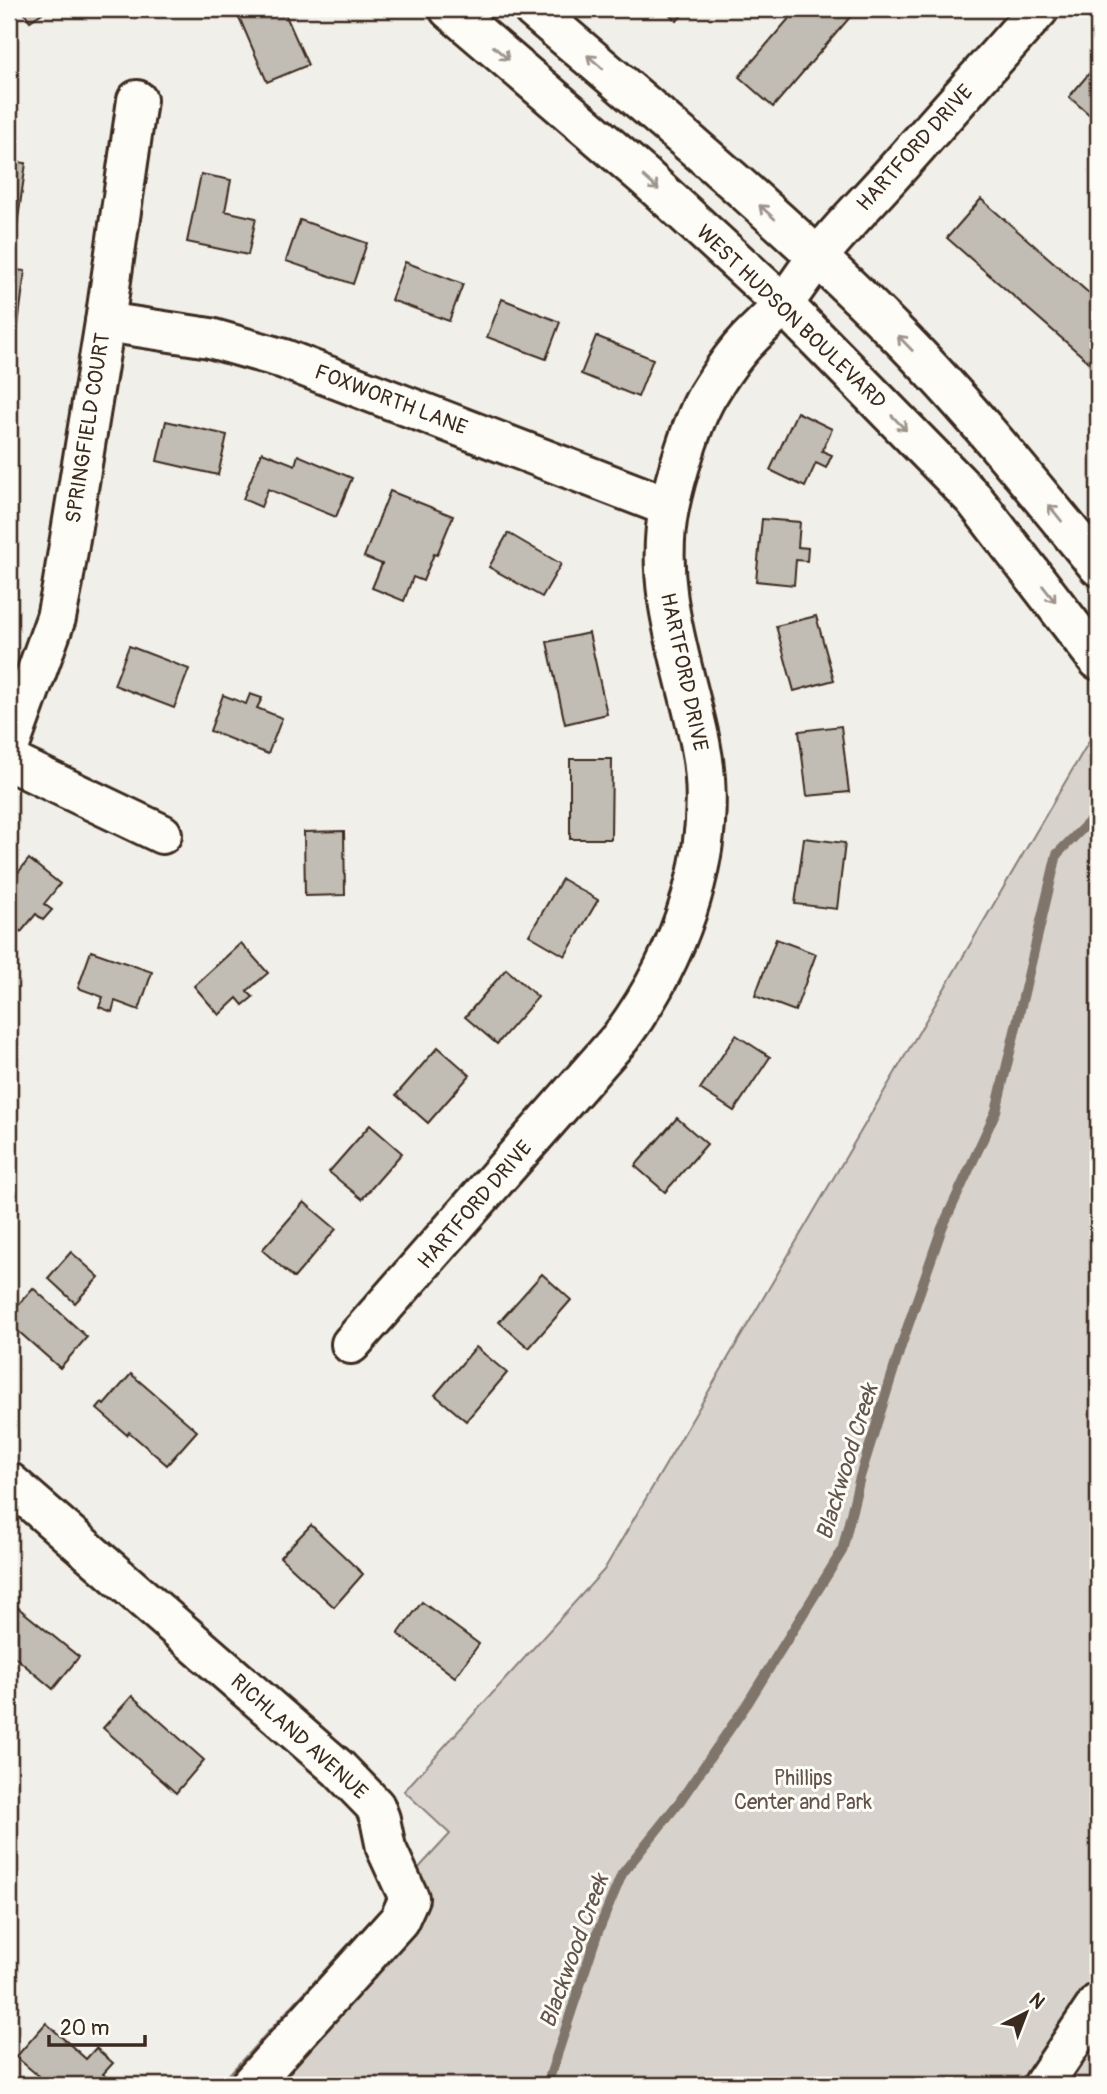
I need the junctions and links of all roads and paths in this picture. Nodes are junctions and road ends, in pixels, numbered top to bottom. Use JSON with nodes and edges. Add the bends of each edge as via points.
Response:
{"nodes":[{"id":1,"x":449,"y":9,"type":"edge"},
{"id":2,"x":533,"y":9,"type":"edge"},
{"id":3,"x":1039,"y":9,"type":"edge"},
{"id":4,"x":137,"y":100,"type":"dead end"},
{"id":5,"x":818,"y":257,"type":"junction"},
{"id":6,"x":783,"y":304,"type":"junction"},
{"id":7,"x":105,"y":322,"type":"junction"},
{"id":8,"x":669,"y":507,"type":"junction"},
{"id":9,"x":1098,"y":566,"type":"edge"},
{"id":10,"x":1098,"y":660,"type":"edge"},
{"id":11,"x":9,"y":748,"type":"edge"},
{"id":12,"x":9,"y":761,"type":"edge"},
{"id":13,"x":162,"y":834,"type":"dead end"},
{"id":14,"x":351,"y":1345,"type":"dead end"},
{"id":15,"x":9,"y":1482,"type":"edge"},
{"id":16,"x":1098,"y":2003,"type":"edge"},
{"id":17,"x":250,"y":2085,"type":"edge"},
{"id":18,"x":1044,"y":2085,"type":"edge"}],
"edges":[{"from":1,"to":6,"type":"street","name":"WEST HUDSON BOULEVARD","one_way":true,"via":[[645,177]]},
{"from":5,"to":2,"type":"street","one_way":true},
{"from":3,"to":5,"type":"street","name":"HARTFORD DRIVE"},
{"from":4,"to":7,"type":"street","name":"SPRINGFIELD COURT"},
{"from":5,"to":6,"type":"street","name":"HARTFORD DRIVE"},
{"from":9,"to":5,"type":"street","one_way":true,"via":[[997,443]]},
{"from":6,"to":8,"type":"street","name":"HARTFORD DRIVE","via":[[743,345],[706,398],[693,425]]},
{"from":6,"to":10,"type":"street","name":"WEST HUDSON BOULEVARD","one_way":true,"via":[[974,499]]},
{"from":7,"to":8,"type":"street","name":"FOXWORTH LANE","via":[[210,338],[284,359]]},
{"from":7,"to":11,"type":"street","name":"SPRINGFIELD COURT","via":[[56,618]]},
{"from":8,"to":14,"type":"street","name":"HARTFORD DRIVE","via":[[664,544],[667,601],[701,745],[706,810],[697,875],[677,938],[638,1015],[621,1037]]},
{"from":12,"to":13,"type":"street"},
{"from":15,"to":17,"type":"street","name":"RICHLAND AVENUE","via":[[340,1769],[380,1819],[408,1904],[399,1920]]},
{"from":16,"to":18,"type":"street"}]}
